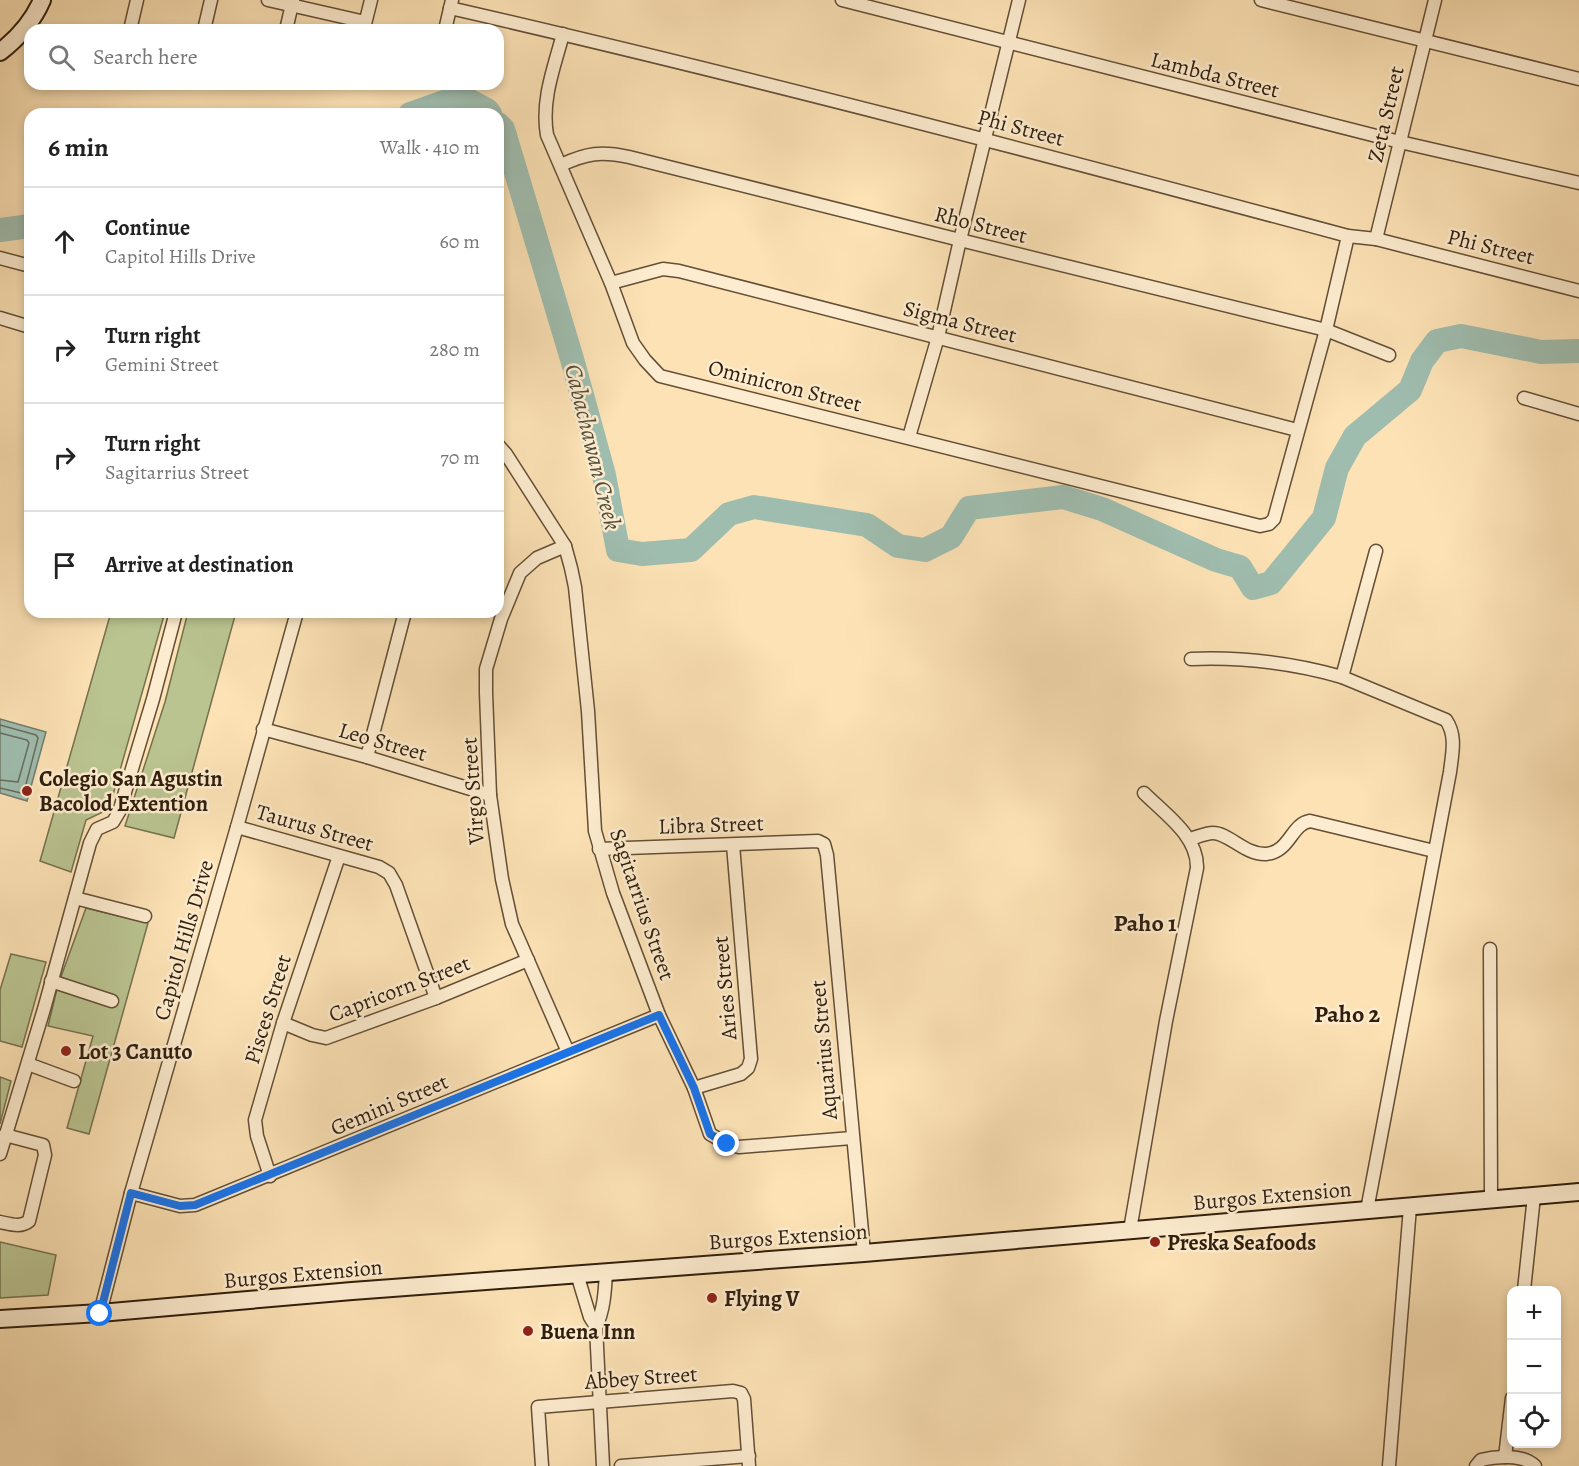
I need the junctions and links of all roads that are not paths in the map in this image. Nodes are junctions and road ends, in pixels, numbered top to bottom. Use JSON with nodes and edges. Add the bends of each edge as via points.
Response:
{"nodes":[{"id":1,"x":42,"y":0,"type":"edge"},
{"id":2,"x":137,"y":0,"type":"edge"},
{"id":3,"x":211,"y":0,"type":"edge"},
{"id":4,"x":268,"y":0,"type":"edge"},
{"id":5,"x":371,"y":0,"type":"edge"},
{"id":6,"x":842,"y":0,"type":"edge"},
{"id":7,"x":1019,"y":0,"type":"edge"},
{"id":8,"x":1261,"y":0,"type":"edge"},
{"id":9,"x":1435,"y":0,"type":"edge"},
{"id":10,"x":292,"y":3,"type":"edge"},
{"id":11,"x":451,"y":4,"type":"edge"},
{"id":12,"x":28,"y":24,"type":"edge"},
{"id":13,"x":131,"y":24,"type":"edge"},
{"id":14,"x":205,"y":24,"type":"edge"},
{"id":15,"x":287,"y":24,"type":"edge"},
{"id":16,"x":358,"y":24,"type":"edge"},
{"id":17,"x":365,"y":24,"type":"edge"},
{"id":18,"x":446,"y":24,"type":"edge"},
{"id":19,"x":24,"y":29,"type":"edge"},
{"id":20,"x":563,"y":34,"type":"junction"},
{"id":21,"x":1424,"y":40,"type":"junction"},
{"id":22,"x":1009,"y":43,"type":"junction"},
{"id":23,"x":0,"y":52,"type":"edge"},
{"id":24,"x":1579,"y":79,"type":"edge"},
{"id":25,"x":985,"y":139,"type":"junction"},
{"id":26,"x":1400,"y":142,"type":"junction"},
{"id":27,"x":561,"y":165,"type":"junction"},
{"id":28,"x":1579,"y":183,"type":"edge"},
{"id":29,"x":1348,"y":236,"type":"junction"},
{"id":30,"x":1376,"y":238,"type":"junction"},
{"id":31,"x":960,"y":240,"type":"junction"},
{"id":32,"x":0,"y":258,"type":"edge"},
{"id":33,"x":24,"y":264,"type":"edge"},
{"id":34,"x":611,"y":283,"type":"junction"},
{"id":35,"x":1579,"y":291,"type":"edge"},
{"id":36,"x":0,"y":318,"type":"edge"},
{"id":37,"x":24,"y":325,"type":"edge"},
{"id":38,"x":1326,"y":330,"type":"junction"},
{"id":39,"x":938,"y":337,"type":"junction"},
{"id":40,"x":1389,"y":354,"type":"dead end"},
{"id":41,"x":1524,"y":398,"type":"dead end"},
{"id":42,"x":1579,"y":414,"type":"edge"},
{"id":43,"x":1298,"y":430,"type":"junction"},
{"id":44,"x":909,"y":437,"type":"junction"},
{"id":45,"x":504,"y":452,"type":"edge"},
{"id":46,"x":565,"y":546,"type":"junction"},
{"id":47,"x":1376,"y":551,"type":"dead end"},
{"id":48,"x":504,"y":612,"type":"edge"},
{"id":49,"x":174,"y":618,"type":"edge"},
{"id":50,"x":295,"y":618,"type":"edge"},
{"id":51,"x":403,"y":618,"type":"edge"},
{"id":52,"x":501,"y":618,"type":"edge"},
{"id":53,"x":1191,"y":659,"type":"dead end"},
{"id":54,"x":1342,"y":676,"type":"junction"},
{"id":55,"x":263,"y":729,"type":"junction"},
{"id":56,"x":367,"y":757,"type":"junction"},
{"id":57,"x":1144,"y":793,"type":"dead end"},
{"id":58,"x":490,"y":795,"type":"junction"},
{"id":59,"x":237,"y":827,"type":"junction"},
{"id":60,"x":1190,"y":839,"type":"junction"},
{"id":61,"x":824,"y":844,"type":"joint"},
{"id":62,"x":733,"y":845,"type":"junction"},
{"id":63,"x":599,"y":849,"type":"junction"},
{"id":64,"x":1434,"y":851,"type":"junction"},
{"id":65,"x":339,"y":856,"type":"junction"},
{"id":66,"x":75,"y":898,"type":"junction"},
{"id":67,"x":145,"y":916,"type":"dead end"},
{"id":68,"x":1490,"y":949,"type":"dead end"},
{"id":69,"x":528,"y":960,"type":"junction"},
{"id":70,"x":51,"y":981,"type":"junction"},
{"id":71,"x":436,"y":998,"type":"junction"},
{"id":72,"x":112,"y":1001,"type":"dead end"},
{"id":73,"x":659,"y":1015,"type":"junction"},
{"id":74,"x":283,"y":1023,"type":"junction"},
{"id":75,"x":568,"y":1052,"type":"junction"},
{"id":76,"x":27,"y":1064,"type":"junction"},
{"id":77,"x":74,"y":1081,"type":"dead end"},
{"id":78,"x":694,"y":1088,"type":"junction"},
{"id":79,"x":5,"y":1135,"type":"junction"},
{"id":80,"x":852,"y":1138,"type":"junction"},
{"id":81,"x":0,"y":1154,"type":"edge"},
{"id":82,"x":270,"y":1176,"type":"junction"},
{"id":83,"x":1579,"y":1192,"type":"edge"},
{"id":84,"x":131,"y":1193,"type":"junction"},
{"id":85,"x":1534,"y":1196,"type":"junction"},
{"id":86,"x":1491,"y":1200,"type":"junction"},
{"id":87,"x":1410,"y":1207,"type":"junction"},
{"id":88,"x":1367,"y":1210,"type":"junction"},
{"id":89,"x":0,"y":1222,"type":"edge"},
{"id":90,"x":1130,"y":1230,"type":"junction"},
{"id":91,"x":864,"y":1253,"type":"junction"},
{"id":92,"x":606,"y":1272,"type":"junction"},
{"id":93,"x":577,"y":1274,"type":"junction"},
{"id":94,"x":1524,"y":1286,"type":"edge"},
{"id":95,"x":100,"y":1314,"type":"junction"},
{"id":96,"x":0,"y":1319,"type":"edge"},
{"id":97,"x":596,"y":1327,"type":"junction"},
{"id":98,"x":599,"y":1401,"type":"junction"},
{"id":99,"x":1507,"y":1440,"type":"edge"},
{"id":100,"x":1505,"y":1457,"type":"junction"},
{"id":101,"x":749,"y":1461,"type":"edge"},
{"id":102,"x":542,"y":1466,"type":"edge"},
{"id":103,"x":603,"y":1466,"type":"edge"},
{"id":104,"x":621,"y":1466,"type":"edge"},
{"id":105,"x":1389,"y":1466,"type":"edge"},
{"id":106,"x":1476,"y":1466,"type":"edge"},
{"id":107,"x":1535,"y":1466,"type":"edge"}],
"edges":[{"from":1,"to":12,"type":"main road"},
{"from":2,"to":13,"type":"street"},
{"from":3,"to":14,"type":"street"},
{"from":4,"to":10,"type":"street"},
{"from":5,"to":17,"type":"street"},
{"from":6,"to":22,"type":"street","name":"Lambda Street"},
{"from":7,"to":22,"type":"street"},
{"from":8,"to":21,"type":"street"},
{"from":9,"to":21,"type":"street","name":"Zeta Street"},
{"from":10,"to":15,"type":"street"},
{"from":10,"to":16,"type":"street"},
{"from":11,"to":18,"type":"street"},
{"from":11,"to":20,"type":"street","name":"Phi Street"},
{"from":19,"to":23,"type":"main road"},
{"from":20,"to":25,"type":"street","name":"Phi Street"},
{"from":20,"to":27,"type":"street","name":"Ominicron Street","via":[[544,117],[547,135]]},
{"from":21,"to":24,"type":"street"},
{"from":21,"to":26,"type":"street","name":"Zeta Street"},
{"from":22,"to":25,"type":"street"},
{"from":22,"to":26,"type":"street","name":"Lambda Street"},
{"from":25,"to":29,"type":"street","name":"Phi Street"},
{"from":25,"to":31,"type":"street"},
{"from":26,"to":28,"type":"street","name":"Lambda Street"},
{"from":26,"to":30,"type":"street","name":"Zeta Street"},
{"from":27,"to":31,"type":"street","name":"Rho Street","via":[[593,153],[620,155]]},
{"from":27,"to":34,"type":"street","name":"Ominicron Street"},
{"from":29,"to":30,"type":"street","name":"Phi Street"},
{"from":29,"to":38,"type":"street"},
{"from":30,"to":35,"type":"street","name":"Phi Street"},
{"from":31,"to":38,"type":"street","name":"Rho Street"},
{"from":31,"to":39,"type":"street"},
{"from":32,"to":33,"type":"street"},
{"from":34,"to":39,"type":"street","name":"Sigma Street","via":[[656,270],[679,271]]},
{"from":34,"to":44,"type":"street","name":"Ominicron Street","via":[[633,343],[660,376]]},
{"from":36,"to":37,"type":"street"},
{"from":38,"to":40,"type":"street","name":"Rho Street"},
{"from":38,"to":43,"type":"street"},
{"from":39,"to":43,"type":"street","name":"Sigma Street"},
{"from":39,"to":44,"type":"street"},
{"from":41,"to":42,"type":"street"},
{"from":43,"to":44,"type":"street","name":"Ominicron Street","via":[[1274,519],[1260,526]]},
{"from":45,"to":46,"type":"street","name":"Sagitarrius Street"},
{"from":46,"to":48,"type":"street","name":"Virgo Street","via":[[537,558],[520,573]]},
{"from":46,"to":63,"type":"street","name":"Sagitarrius Street","via":[[575,587]]},
{"from":47,"to":54,"type":"street"},
{"from":49,"to":66,"type":"street","via":[[119,812],[113,822],[94,832]]},
{"from":50,"to":55,"type":"street","name":"Capitol Hills Drive"},
{"from":51,"to":56,"type":"street"},
{"from":52,"to":58,"type":"street","name":"Virgo Street","via":[[486,669]]},
{"from":53,"to":54,"type":"street","via":[[1224,658],[1313,668]]},
{"from":54,"to":64,"type":"street","via":[[1446,720],[1452,729],[1450,772]]},
{"from":55,"to":56,"type":"street","name":"Leo Street"},
{"from":55,"to":59,"type":"street","name":"Capitol Hills Drive"},
{"from":56,"to":58,"type":"street","name":"Leo Street"},
{"from":57,"to":60,"type":"street"},
{"from":58,"to":69,"type":"street","name":"Virgo Street","via":[[512,924]]},
{"from":59,"to":65,"type":"street","name":"Taurus Street"},
{"from":59,"to":84,"type":"street","name":"Capitol Hills Drive"},
{"from":60,"to":64,"type":"street","via":[[1218,834],[1264,854],[1281,849],[1300,826],[1310,821]]},
{"from":60,"to":90,"type":"street","via":[[1197,855],[1197,868]]},
{"from":61,"to":62,"type":"street","name":"Libra Street","via":[[818,841]]},
{"from":61,"to":80,"type":"street","name":"Aquarius Street"},
{"from":62,"to":63,"type":"street","name":"Libra Street"},
{"from":62,"to":78,"type":"street","name":"Aries Street","via":[[751,1059],[741,1074]]},
{"from":63,"to":73,"type":"street","name":"Sagitarrius Street"},
{"from":64,"to":88,"type":"street"},
{"from":65,"to":71,"type":"street","name":"Taurus Street","via":[[389,873]]},
{"from":65,"to":74,"type":"street","name":"Pisces Street"},
{"from":66,"to":67,"type":"street"},
{"from":66,"to":70,"type":"street"},
{"from":68,"to":86,"type":"street"},
{"from":69,"to":71,"type":"street","name":"Capricorn Street"},
{"from":69,"to":75,"type":"street","name":"Virgo Street"},
{"from":70,"to":72,"type":"street"},
{"from":70,"to":76,"type":"street"},
{"from":71,"to":74,"type":"street","name":"Capricorn Street","via":[[326,1038]]},
{"from":73,"to":75,"type":"street","name":"Gemini Street"},
{"from":73,"to":78,"type":"street","name":"Sagitarrius Street"},
{"from":74,"to":82,"type":"street","name":"Pisces Street","via":[[255,1120],[256,1136]]},
{"from":75,"to":82,"type":"street","name":"Gemini Street"},
{"from":76,"to":77,"type":"street"},
{"from":76,"to":79,"type":"street"},
{"from":78,"to":80,"type":"street","name":"Sagitarrius Street","via":[[710,1134],[739,1148]]},
{"from":79,"to":81,"type":"street"},
{"from":79,"to":89,"type":"street","via":[[44,1145],[45,1155],[29,1221],[24,1225]]},
{"from":80,"to":91,"type":"street","name":"Aquarius Street"},
{"from":82,"to":84,"type":"street","name":"Gemini Street","via":[[195,1205],[180,1206]]},
{"from":83,"to":85,"type":"main road","name":"Burgos Extension"},
{"from":84,"to":95,"type":"street","name":"Capitol Hills Drive"},
{"from":85,"to":86,"type":"main road","name":"Burgos Extension"},
{"from":85,"to":94,"type":"street"},
{"from":86,"to":87,"type":"main road","name":"Burgos Extension"},
{"from":87,"to":88,"type":"main road","name":"Burgos Extension"},
{"from":87,"to":105,"type":"street"},
{"from":88,"to":90,"type":"main road","name":"Burgos Extension"},
{"from":90,"to":91,"type":"main road","name":"Burgos Extension"},
{"from":91,"to":92,"type":"main road","name":"Burgos Extension"},
{"from":92,"to":93,"type":"main road","name":"Burgos Extension"},
{"from":92,"to":97,"type":"street","via":[[604,1301]]},
{"from":93,"to":95,"type":"main road","name":"Burgos Extension"},
{"from":93,"to":97,"type":"street"},
{"from":95,"to":96,"type":"main road","name":"Burgos Extension"},
{"from":97,"to":98,"type":"street"},
{"from":98,"to":101,"type":"street","name":"Abbey Street","via":[[741,1393]]},
{"from":98,"to":102,"type":"street","name":"Abbey Street","via":[[538,1407]]},
{"from":98,"to":103,"type":"street"},
{"from":99,"to":100,"type":"street"},
{"from":100,"to":106,"type":"street","via":[[1481,1460]]},
{"from":100,"to":107,"type":"street"},
{"from":101,"to":104,"type":"street"}]}
